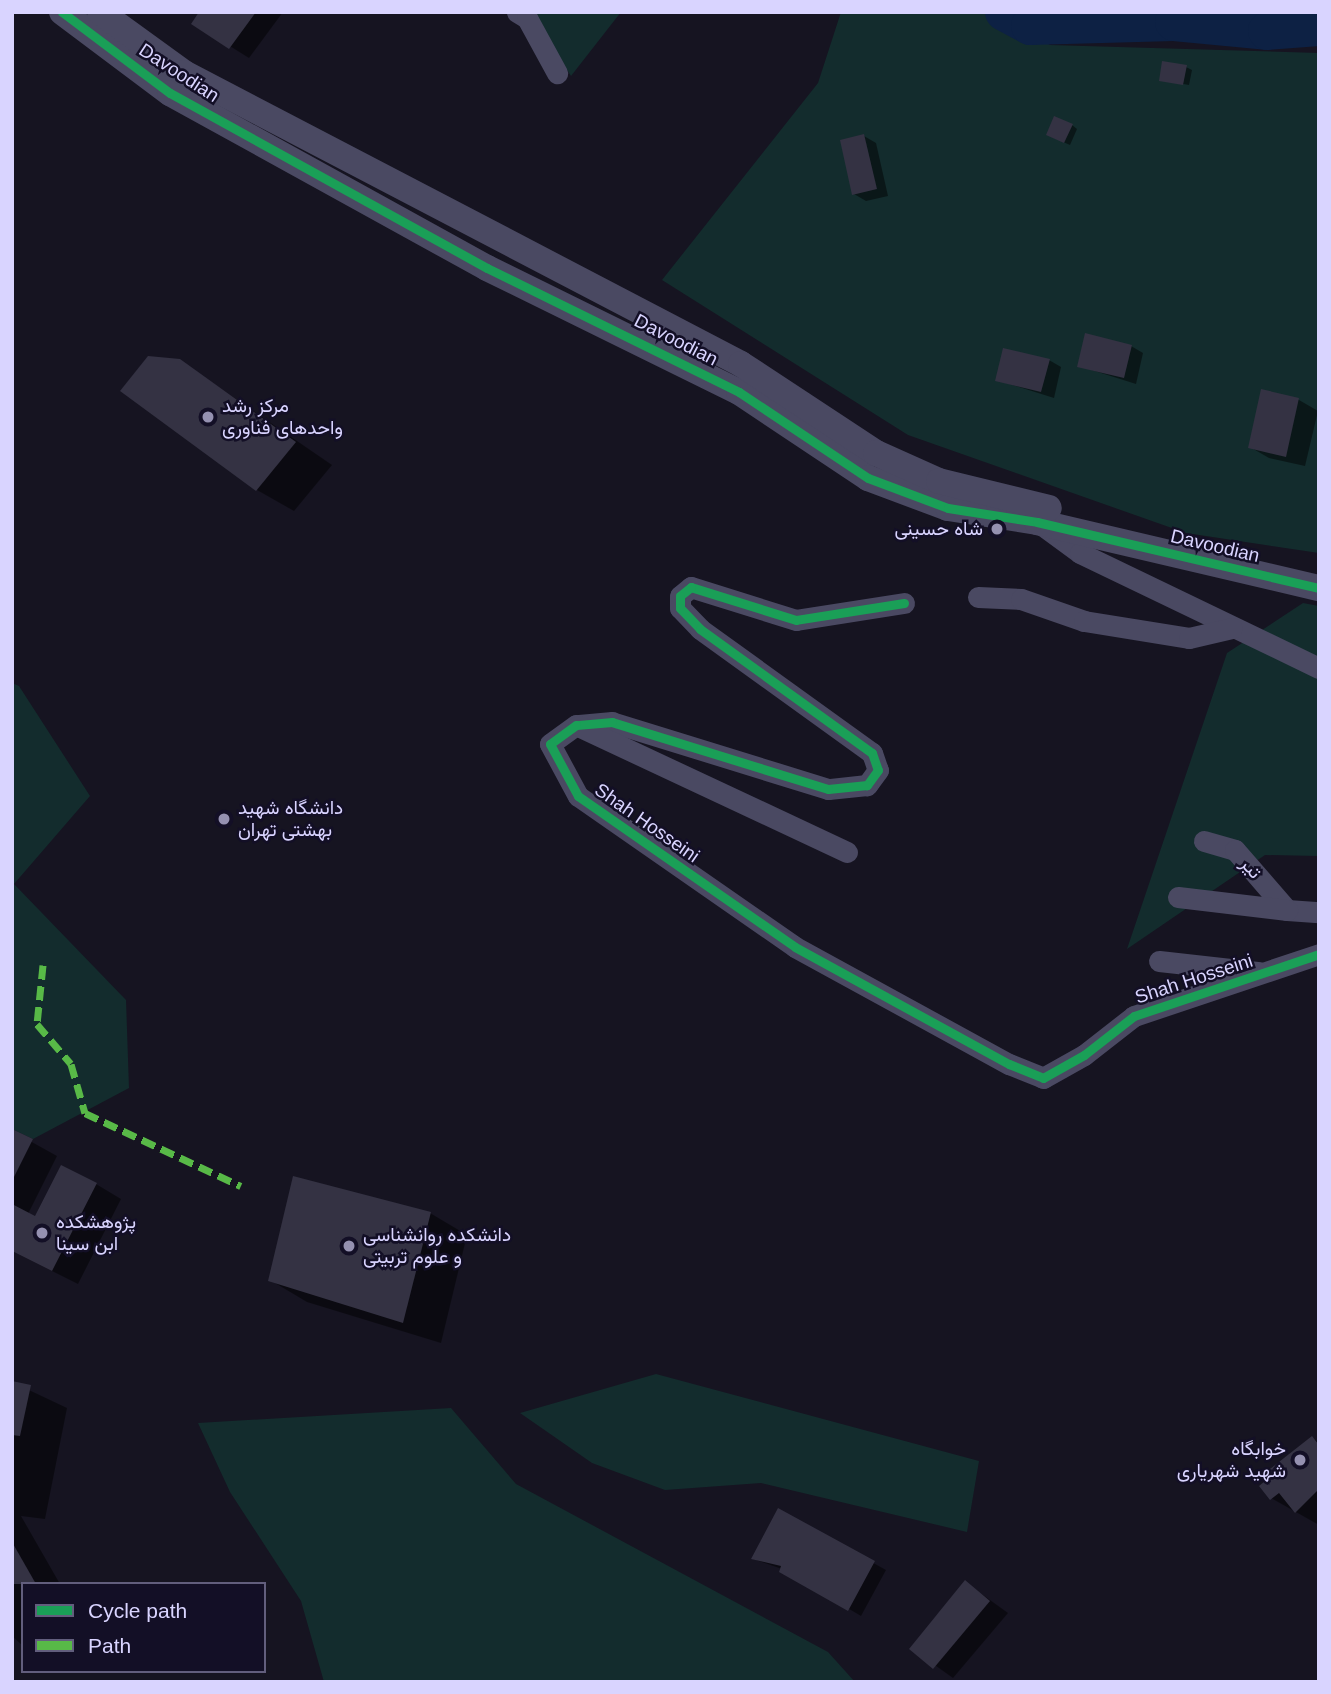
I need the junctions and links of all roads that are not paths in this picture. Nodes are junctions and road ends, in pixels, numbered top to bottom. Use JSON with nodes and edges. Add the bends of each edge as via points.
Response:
{"nodes":[{"id":1,"x":62,"y":12,"type":"edge"},
{"id":2,"x":100,"y":12,"type":"edge"},
{"id":3,"x":517,"y":12,"type":"edge"},
{"id":4,"x":557,"y":73,"type":"dead end"},
{"id":5,"x":400,"y":187,"type":"junction"},
{"id":6,"x":395,"y":218,"type":"junction"},
{"id":7,"x":1038,"y":514,"type":"junction"},
{"id":8,"x":1319,"y":575,"type":"edge"},
{"id":9,"x":1319,"y":588,"type":"edge"},
{"id":10,"x":978,"y":597,"type":"dead end"},
{"id":11,"x":904,"y":603,"type":"dead end"},
{"id":12,"x":1232,"y":628,"type":"junction"},
{"id":13,"x":1319,"y":668,"type":"edge"},
{"id":14,"x":576,"y":725,"type":"junction"},
{"id":15,"x":1204,"y":841,"type":"dead end"},
{"id":16,"x":847,"y":852,"type":"dead end"},
{"id":17,"x":1178,"y":897,"type":"dead end"},
{"id":18,"x":1287,"y":910,"type":"junction"},
{"id":19,"x":1319,"y":912,"type":"edge"},
{"id":20,"x":1319,"y":954,"type":"edge"},
{"id":21,"x":1159,"y":961,"type":"dead end"},
{"id":22,"x":1269,"y":973,"type":"junction"}],
"edges":[{"from":1,"to":6,"type":"street","name":"Davoodian","via":[[170,93]]},
{"from":2,"to":5,"type":"street","name":"Davoodian","via":[[184,73]]},
{"from":3,"to":4,"type":"street","via":[[527,18]]},
{"from":5,"to":6,"type":"street"},
{"from":5,"to":7,"type":"street","name":"Davoodian","via":[[741,364],[876,453],[939,481]]},
{"from":6,"to":7,"type":"street","name":"Davoodian","via":[[486,268],[739,392],[868,478],[948,508]]},
{"from":7,"to":8,"type":"street","name":"Davoodian"},
{"from":7,"to":9,"type":"street","name":"Davoodian"},
{"from":7,"to":12,"type":"street","via":[[1080,553]]},
{"from":10,"to":12,"type":"street","via":[[1021,599],[1084,621],[1189,638]]},
{"from":11,"to":14,"type":"street","via":[[796,620],[691,587],[680,596],[680,607],[700,629],[872,753],[878,770],[867,785],[828,789],[612,722]]},
{"from":12,"to":13,"type":"street"},
{"from":14,"to":16,"type":"street"},
{"from":14,"to":22,"type":"street","name":"Shah Hosseini","via":[[550,744],[578,796],[818,961],[1043,1078],[1084,1055],[1134,1016]]},
{"from":15,"to":18,"type":"street","name":"تیر","via":[[1235,850]]},
{"from":17,"to":18,"type":"street","name":"تیر"},
{"from":18,"to":19,"type":"street","name":"تیر"},
{"from":20,"to":22,"type":"street","name":"Shah Hosseini"},
{"from":21,"to":22,"type":"street"}]}
